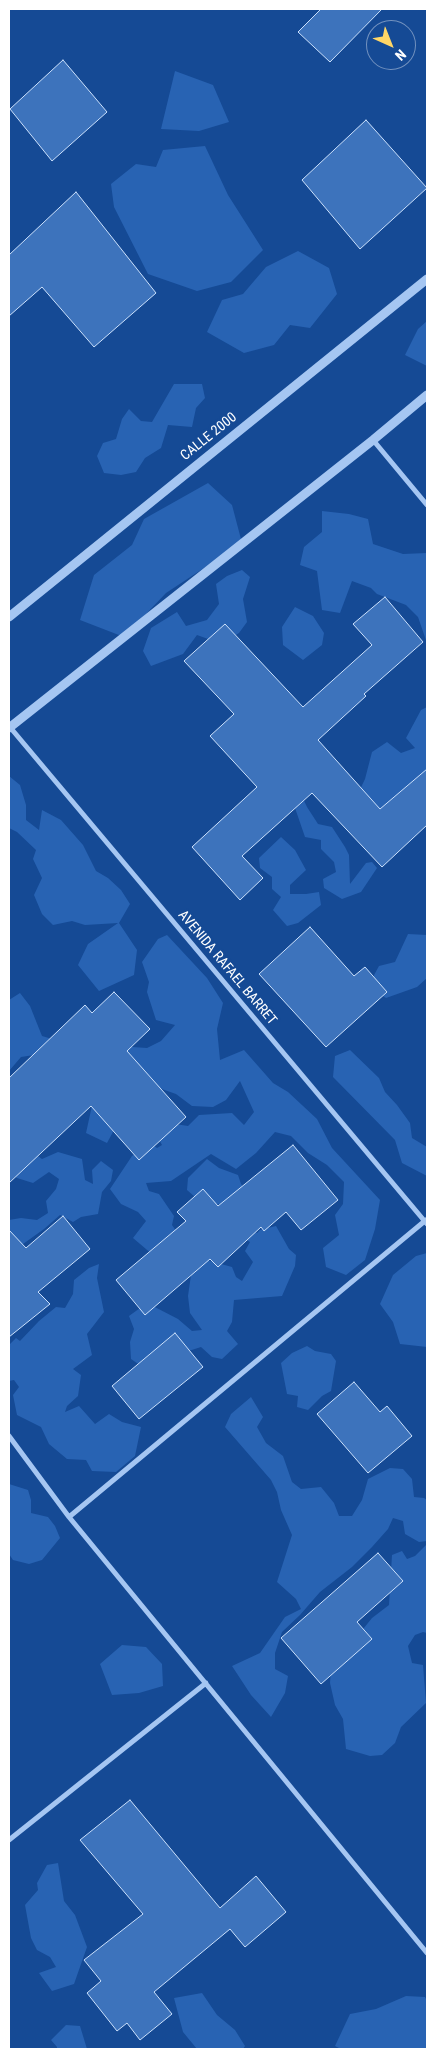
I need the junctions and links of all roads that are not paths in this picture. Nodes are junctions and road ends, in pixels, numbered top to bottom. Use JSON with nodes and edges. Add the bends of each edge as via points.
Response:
{"nodes":[{"id":1,"x":427,"y":279,"type":"edge"},
{"id":2,"x":427,"y":395,"type":"edge"},
{"id":3,"x":373,"y":440,"type":"junction"},
{"id":4,"x":427,"y":505,"type":"edge"},
{"id":5,"x":9,"y":617,"type":"edge"},
{"id":6,"x":9,"y":727,"type":"edge"},
{"id":7,"x":427,"y":1222,"type":"edge"},
{"id":8,"x":9,"y":1436,"type":"edge"},
{"id":9,"x":69,"y":1517,"type":"junction"},
{"id":10,"x":206,"y":1683,"type":"junction"},
{"id":11,"x":9,"y":1840,"type":"edge"},
{"id":12,"x":427,"y":1954,"type":"edge"}],
"edges":[{"from":1,"to":5,"type":"street","name":"CALLE 2000"},
{"from":2,"to":3,"type":"street"},
{"from":3,"to":4,"type":"street"},
{"from":3,"to":6,"type":"street"},
{"from":6,"to":7,"type":"street","name":"AVENIDA RAFAEL BARRET"},
{"from":7,"to":9,"type":"street"},
{"from":8,"to":9,"type":"street"},
{"from":9,"to":10,"type":"street"},
{"from":10,"to":11,"type":"street"},
{"from":10,"to":12,"type":"street"}]}
